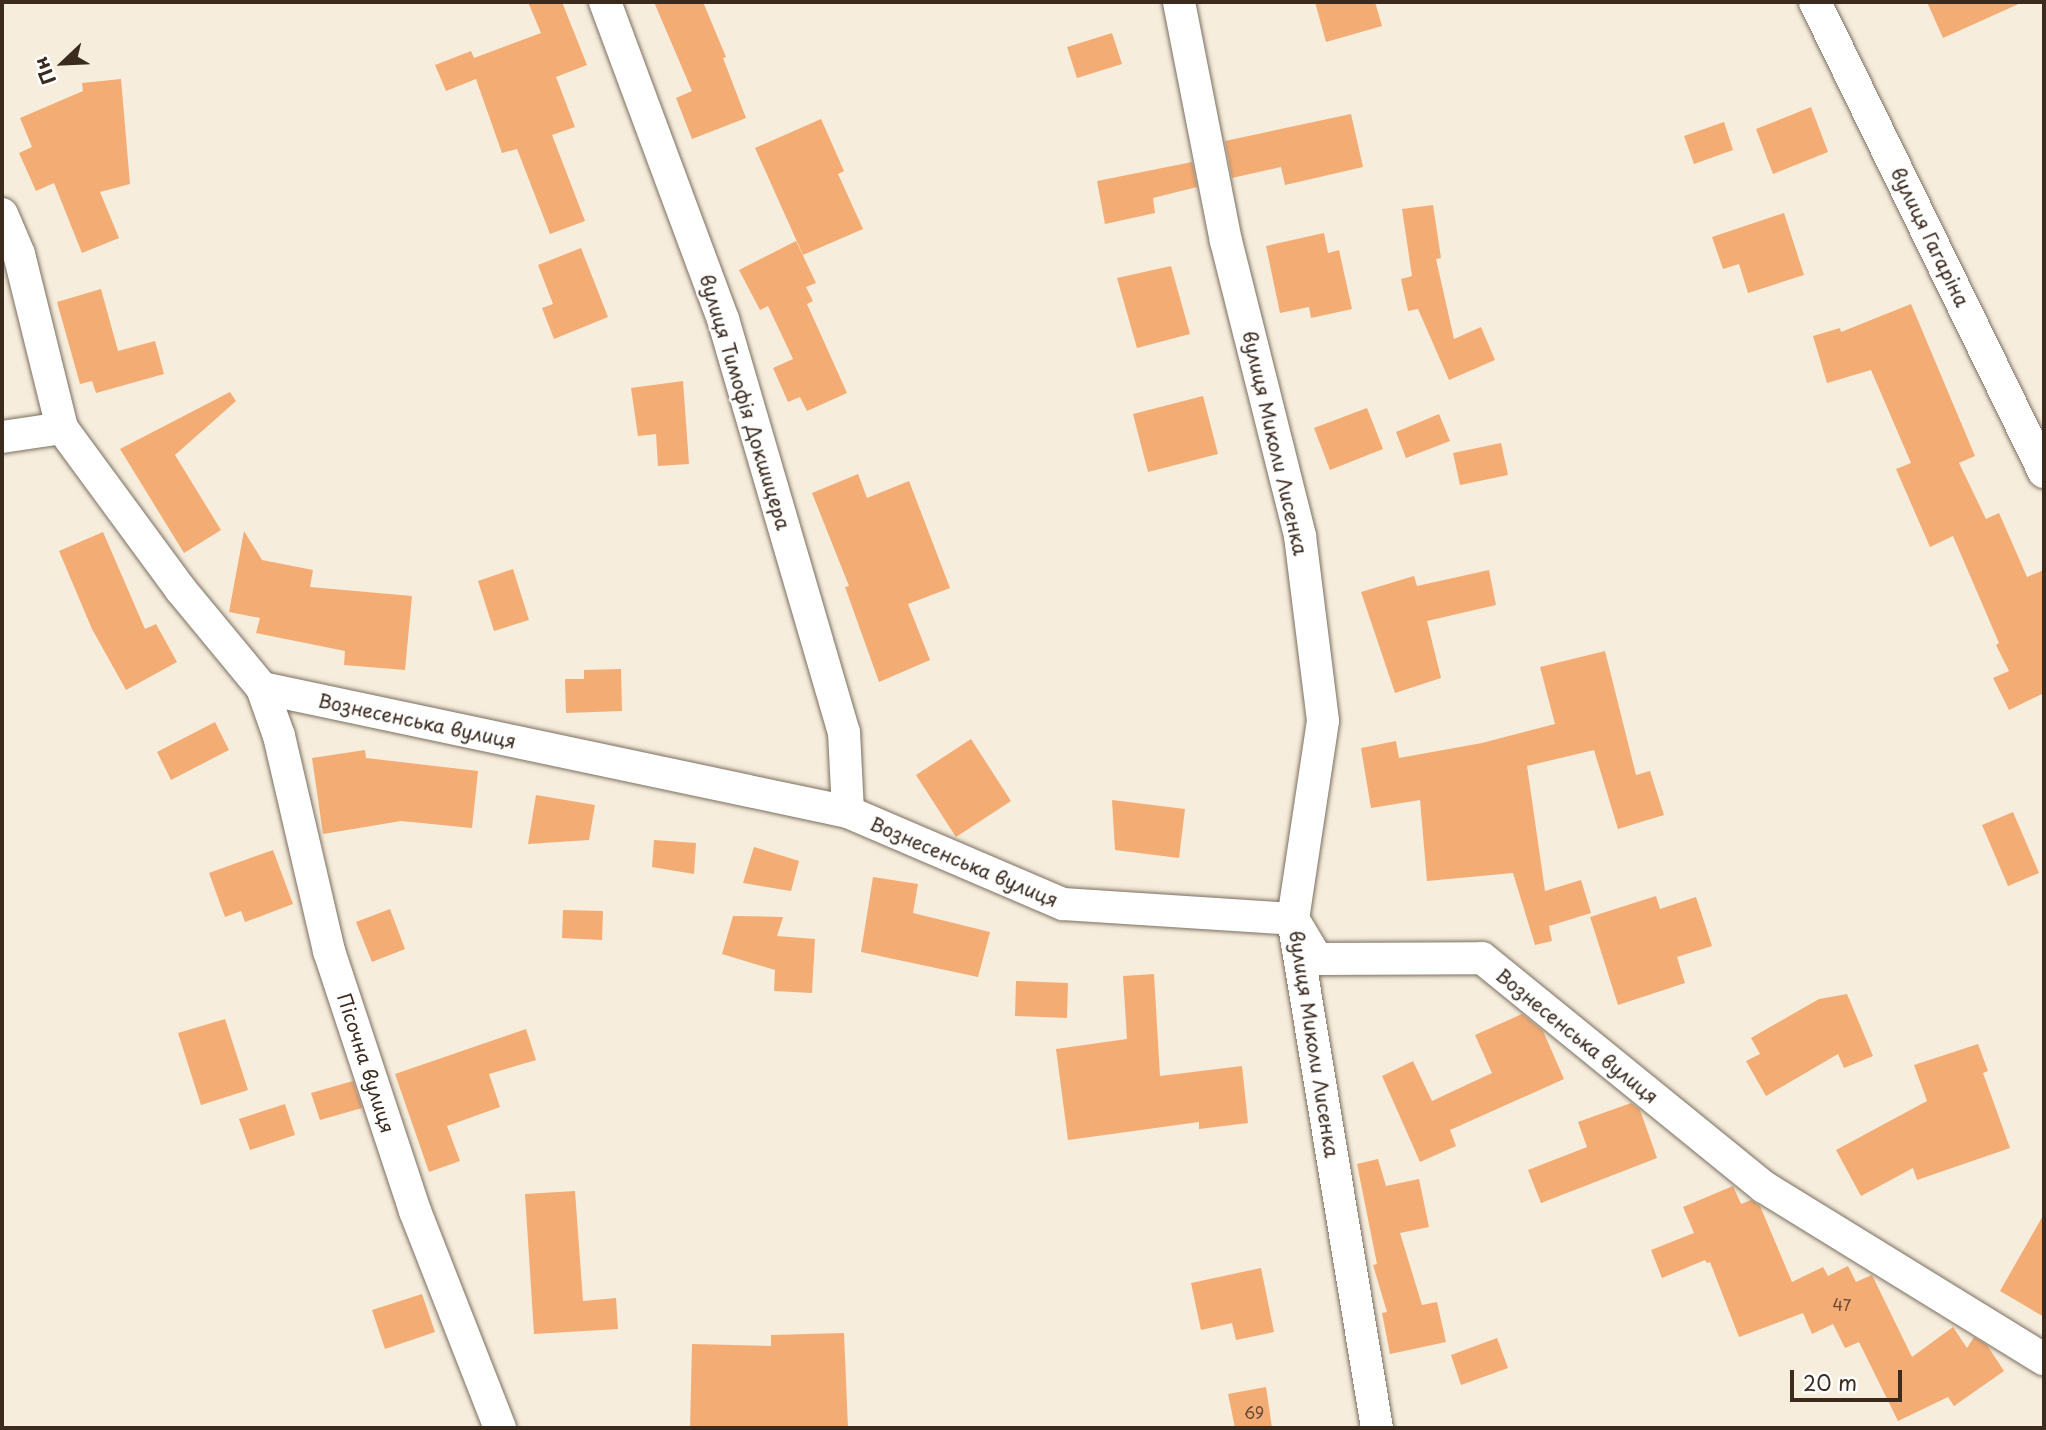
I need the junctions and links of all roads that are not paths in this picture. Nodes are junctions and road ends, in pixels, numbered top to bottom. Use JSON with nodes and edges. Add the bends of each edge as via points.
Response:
{"nodes":[{"id":1,"x":605,"y":2,"type":"edge"},
{"id":2,"x":1178,"y":2,"type":"edge"},
{"id":3,"x":1815,"y":2,"type":"edge"},
{"id":4,"x":2,"y":214,"type":"edge"},
{"id":5,"x":62,"y":428,"type":"junction"},
{"id":6,"x":2,"y":437,"type":"edge"},
{"id":7,"x":2044,"y":472,"type":"edge"},
{"id":8,"x":262,"y":688,"type":"junction"},
{"id":9,"x":848,"y":812,"type":"junction"},
{"id":10,"x":1293,"y":919,"type":"junction"},
{"id":11,"x":2044,"y":1359,"type":"edge"},
{"id":12,"x":500,"y":1428,"type":"edge"},
{"id":13,"x":1377,"y":1428,"type":"edge"}],
"edges":[{"from":1,"to":9,"type":"street","name":"вулиця Тимофія Докшицера","via":[[727,332],[844,732]]},
{"from":2,"to":10,"type":"street","name":"вулиця Миколи Лисенка","via":[[1226,240],[1300,536],[1322,708]]},
{"from":3,"to":7,"type":"street","name":"вулиця Гагаріна"},
{"from":4,"to":5,"type":"street","via":[[19,254]]},
{"from":5,"to":6,"type":"street"},
{"from":5,"to":8,"type":"street","via":[[181,590]]},
{"from":8,"to":9,"type":"street","name":"Вознесенська вулиця"},
{"from":8,"to":12,"type":"street","name":"Пісочна вулиця","via":[[279,736],[328,951],[415,1211]]},
{"from":9,"to":10,"type":"street","name":"Вознесенська вулиця","via":[[1063,904]]},
{"from":10,"to":11,"type":"street","name":"Вознесенська вулиця","via":[[1317,959],[1482,958],[1764,1188]]},
{"from":10,"to":13,"type":"street","name":"вулиця Миколи Лисенка"}]}
